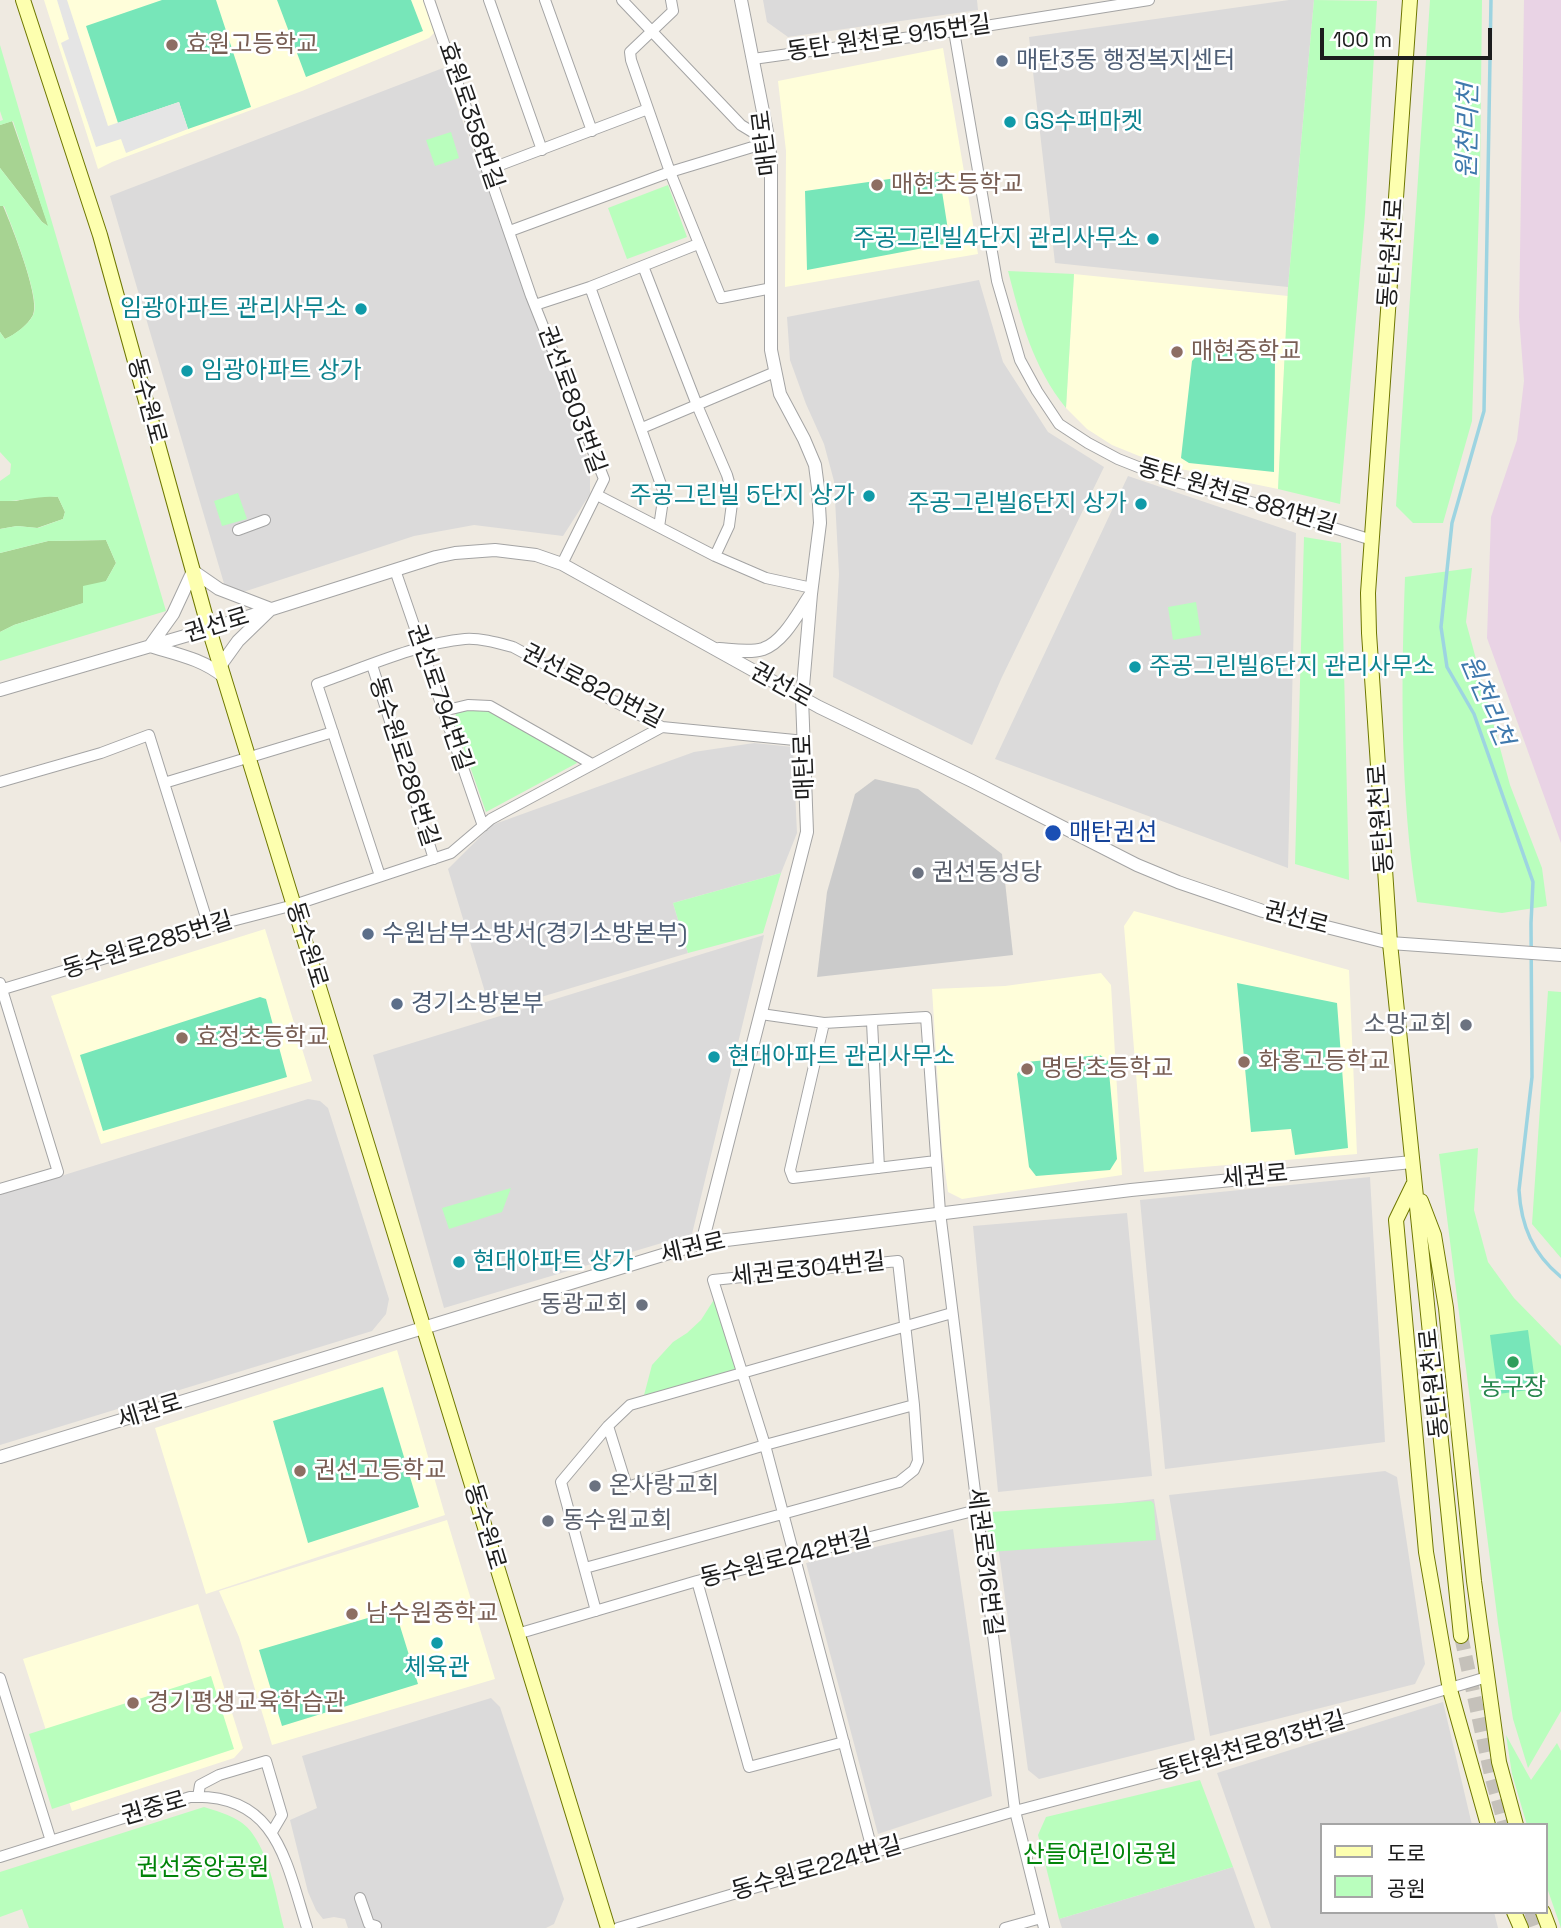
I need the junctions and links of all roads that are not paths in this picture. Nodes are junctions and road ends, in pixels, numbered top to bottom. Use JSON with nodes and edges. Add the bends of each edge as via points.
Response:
{"nodes":[{"id":1,"x":23,"y":0,"type":"edge"},
{"id":2,"x":429,"y":0,"type":"edge"},
{"id":3,"x":489,"y":0,"type":"edge"},
{"id":4,"x":545,"y":0,"type":"edge"},
{"id":5,"x":622,"y":0,"type":"edge"},
{"id":6,"x":671,"y":0,"type":"edge"},
{"id":7,"x":741,"y":0,"type":"edge"},
{"id":8,"x":1149,"y":0,"type":"edge"},
{"id":9,"x":1410,"y":0,"type":"edge"},
{"id":10,"x":653,"y":31,"type":"junction"},
{"id":11,"x":954,"y":31,"type":"junction"},
{"id":12,"x":752,"y":59,"type":"junction"},
{"id":13,"x":648,"y":109,"type":"junction"},
{"id":14,"x":592,"y":131,"type":"junction"},
{"id":15,"x":769,"y":142,"type":"junction"},
{"id":16,"x":542,"y":150,"type":"junction"},
{"id":17,"x":487,"y":170,"type":"junction"},
{"id":18,"x":670,"y":172,"type":"junction"},
{"id":19,"x":510,"y":231,"type":"junction"},
{"id":20,"x":698,"y":244,"type":"junction"},
{"id":21,"x":643,"y":267,"type":"junction"},
{"id":22,"x":590,"y":287,"type":"junction"},
{"id":23,"x":772,"y":288,"type":"junction"},
{"id":24,"x":535,"y":305,"type":"junction"},
{"id":25,"x":775,"y":372,"type":"junction"},
{"id":26,"x":697,"y":405,"type":"junction"},
{"id":27,"x":642,"y":428,"type":"junction"},
{"id":28,"x":597,"y":495,"type":"junction"},
{"id":29,"x":265,"y":520,"type":"dead end"},
{"id":30,"x":659,"y":527,"type":"junction"},
{"id":31,"x":238,"y":530,"type":"dead end"},
{"id":32,"x":1372,"y":540,"type":"junction"},
{"id":33,"x":715,"y":555,"type":"junction"},
{"id":34,"x":562,"y":564,"type":"junction"},
{"id":35,"x":395,"y":570,"type":"junction"},
{"id":36,"x":193,"y":571,"type":"junction"},
{"id":37,"x":811,"y":591,"type":"junction"},
{"id":38,"x":271,"y":609,"type":"junction"},
{"id":39,"x":209,"y":629,"type":"junction"},
{"id":40,"x":150,"y":646,"type":"junction"},
{"id":41,"x":422,"y":649,"type":"junction"},
{"id":42,"x":715,"y":649,"type":"junction"},
{"id":43,"x":372,"y":665,"type":"junction"},
{"id":44,"x":222,"y":672,"type":"junction"},
{"id":45,"x":0,"y":690,"type":"edge"},
{"id":46,"x":802,"y":698,"type":"junction"},
{"id":47,"x":443,"y":711,"type":"junction"},
{"id":48,"x":662,"y":727,"type":"junction"},
{"id":49,"x":333,"y":732,"type":"junction"},
{"id":50,"x":805,"y":741,"type":"junction"},
{"id":51,"x":249,"y":758,"type":"junction"},
{"id":52,"x":592,"y":764,"type":"junction"},
{"id":53,"x":0,"y":782,"type":"edge"},
{"id":54,"x":164,"y":783,"type":"junction"},
{"id":55,"x":482,"y":826,"type":"junction"},
{"id":56,"x":433,"y":859,"type":"junction"},
{"id":57,"x":380,"y":876,"type":"junction"},
{"id":58,"x":293,"y":905,"type":"junction"},
{"id":59,"x":209,"y":927,"type":"junction"},
{"id":60,"x":1390,"y":943,"type":"junction"},
{"id":61,"x":1561,"y":955,"type":"edge"},
{"id":62,"x":1,"y":987,"type":"edge"},
{"id":63,"x":761,"y":1014,"type":"junction"},
{"id":64,"x":872,"y":1022,"type":"junction"},
{"id":65,"x":824,"y":1023,"type":"junction"},
{"id":66,"x":936,"y":1161,"type":"junction"},
{"id":67,"x":1412,"y":1162,"type":"junction"},
{"id":68,"x":879,"y":1168,"type":"junction"},
{"id":69,"x":1414,"y":1184,"type":"junction"},
{"id":70,"x":0,"y":1189,"type":"edge"},
{"id":71,"x":940,"y":1212,"type":"junction"},
{"id":72,"x":702,"y":1243,"type":"junction"},
{"id":73,"x":952,"y":1313,"type":"junction"},
{"id":74,"x":905,"y":1327,"type":"junction"},
{"id":75,"x":423,"y":1329,"type":"junction"},
{"id":76,"x":743,"y":1374,"type":"junction"},
{"id":77,"x":914,"y":1405,"type":"junction"},
{"id":78,"x":608,"y":1426,"type":"junction"},
{"id":79,"x":765,"y":1445,"type":"junction"},
{"id":80,"x":0,"y":1457,"type":"edge"},
{"id":81,"x":977,"y":1510,"type":"junction"},
{"id":82,"x":783,"y":1513,"type":"junction"},
{"id":83,"x":795,"y":1556,"type":"junction"},
{"id":84,"x":584,"y":1568,"type":"junction"},
{"id":85,"x":697,"y":1581,"type":"junction"},
{"id":86,"x":596,"y":1611,"type":"junction"},
{"id":87,"x":517,"y":1634,"type":"junction"},
{"id":88,"x":1461,"y":1636,"type":"tunnel mouth"},
{"id":89,"x":1488,"y":1677,"type":"junction"},
{"id":90,"x":0,"y":1678,"type":"edge"},
{"id":91,"x":1450,"y":1690,"type":"junction"},
{"id":92,"x":4,"y":1703,"type":"edge"},
{"id":93,"x":844,"y":1742,"type":"junction"},
{"id":94,"x":198,"y":1797,"type":"junction"},
{"id":95,"x":1015,"y":1811,"type":"junction"},
{"id":96,"x":1487,"y":1823,"type":"edge"},
{"id":97,"x":1515,"y":1823,"type":"edge"},
{"id":98,"x":272,"y":1832,"type":"junction"},
{"id":99,"x":51,"y":1841,"type":"junction"},
{"id":100,"x":873,"y":1853,"type":"junction"},
{"id":101,"x":0,"y":1857,"type":"edge"},
{"id":102,"x":360,"y":1898,"type":"dead end"},
{"id":103,"x":1042,"y":1923,"type":"edge"},
{"id":104,"x":376,"y":1926,"type":"dead end"},
{"id":105,"x":307,"y":1928,"type":"edge"},
{"id":106,"x":608,"y":1928,"type":"edge"},
{"id":107,"x":618,"y":1928,"type":"edge"},
{"id":108,"x":1005,"y":1928,"type":"edge"}],
"edges":[{"from":1,"to":36,"type":"main road","name":"동수원로","via":[[100,235]]},
{"from":2,"to":17,"type":"street","name":"효원로358번길"},
{"from":3,"to":16,"type":"street"},
{"from":4,"to":14,"type":"street"},
{"from":5,"to":10,"type":"street"},
{"from":6,"to":10,"type":"street","via":[[673,11]]},
{"from":7,"to":12,"type":"street","name":"매탄로"},
{"from":8,"to":11,"type":"street","name":"동탄 원천로 915번길"},
{"from":9,"to":32,"type":"main road","name":"동탄원천로"},
{"from":10,"to":13,"type":"street","via":[[630,52]]},
{"from":10,"to":15,"type":"street","via":[[741,125]]},
{"from":11,"to":12,"type":"street","name":"동탄 원천로 915번길"},
{"from":11,"to":32,"type":"street","name":"동탄 원천로 881번길","via":[[997,281],[1020,360],[1059,424],[1118,459],[1175,482]]},
{"from":12,"to":15,"type":"street","name":"매탄로"},
{"from":13,"to":14,"type":"street"},
{"from":13,"to":18,"type":"street"},
{"from":14,"to":16,"type":"street"},
{"from":15,"to":18,"type":"street"},
{"from":15,"to":23,"type":"street","name":"매탄로"},
{"from":16,"to":17,"type":"street"},
{"from":17,"to":19,"type":"street","name":"효원로358번길"},
{"from":18,"to":19,"type":"street"},
{"from":18,"to":20,"type":"street"},
{"from":19,"to":24,"type":"street","name":"권선로803번길"},
{"from":20,"to":21,"type":"street"},
{"from":20,"to":23,"type":"street","via":[[721,298]]},
{"from":21,"to":22,"type":"street"},
{"from":21,"to":26,"type":"street"},
{"from":22,"to":24,"type":"street"},
{"from":22,"to":27,"type":"street"},
{"from":23,"to":25,"type":"street","name":"매탄로"},
{"from":24,"to":28,"type":"street","name":"권선로803번길","via":[[604,479]]},
{"from":25,"to":26,"type":"street"},
{"from":25,"to":37,"type":"street","name":"매탄로","via":[[780,394],[815,465],[820,523]]},
{"from":26,"to":27,"type":"street"},
{"from":26,"to":33,"type":"street","via":[[733,496],[729,526]]},
{"from":27,"to":30,"type":"street","via":[[664,492]]},
{"from":28,"to":30,"type":"street"},
{"from":28,"to":34,"type":"street","name":"권선로803번길"},
{"from":29,"to":31,"type":"street"},
{"from":30,"to":33,"type":"street"},
{"from":32,"to":60,"type":"main road","name":"동탄원천로","via":[[1369,633]]},
{"from":33,"to":37,"type":"street","via":[[766,578]]},
{"from":34,"to":35,"type":"street","name":"권선로","via":[[515,551],[475,551]]},
{"from":34,"to":42,"type":"street","name":"권선로"},
{"from":35,"to":38,"type":"street","name":"권선로"},
{"from":35,"to":41,"type":"street","name":"권선로794번길"},
{"from":36,"to":38,"type":"street","via":[[219,589]]},
{"from":36,"to":39,"type":"main road","name":"동수원로"},
{"from":36,"to":40,"type":"street","via":[[173,614]]},
{"from":37,"to":42,"type":"street","via":[[769,647]]},
{"from":37,"to":46,"type":"street","name":"매탄로"},
{"from":38,"to":39,"type":"street","name":"권선로"},
{"from":38,"to":44,"type":"street","via":[[238,641]]},
{"from":39,"to":40,"type":"street","name":"권선로"},
{"from":39,"to":44,"type":"main road","name":"동수원로"},
{"from":40,"to":44,"type":"street"},
{"from":40,"to":45,"type":"street","name":"권선로"},
{"from":41,"to":43,"type":"street","name":"동수원로286번길"},
{"from":41,"to":47,"type":"street","name":"권선로794번길"},
{"from":41,"to":48,"type":"street","name":"권선로820번길","via":[[466,639],[513,647]]},
{"from":42,"to":46,"type":"street","name":"권선로"},
{"from":43,"to":49,"type":"street","name":"동수원로286번길","via":[[317,684]]},
{"from":43,"to":56,"type":"street","name":"동수원로286번길"},
{"from":44,"to":51,"type":"main road","name":"동수원로"},
{"from":46,"to":50,"type":"street","name":"매탄로"},
{"from":46,"to":60,"type":"street","name":"권선로","via":[[1137,865],[1263,911]]},
{"from":47,"to":52,"type":"street","via":[[490,706]]},
{"from":47,"to":55,"type":"street","name":"권선로794번길"},
{"from":48,"to":50,"type":"street","name":"권선로820번길"},
{"from":48,"to":52,"type":"street","name":"동수원로286번길"},
{"from":49,"to":51,"type":"street"},
{"from":49,"to":57,"type":"street","name":"동수원로286번길"},
{"from":50,"to":63,"type":"street","name":"매탄로","via":[[807,832]]},
{"from":51,"to":54,"type":"street"},
{"from":51,"to":58,"type":"main road","name":"동수원로"},
{"from":52,"to":55,"type":"street","name":"동수원로286번길"},
{"from":53,"to":54,"type":"street","via":[[149,735]]},
{"from":54,"to":59,"type":"street"},
{"from":55,"to":56,"type":"street","name":"동수원로286번길","via":[[451,853]]},
{"from":56,"to":57,"type":"street","name":"동수원로286번길"},
{"from":57,"to":58,"type":"street","name":"동수원로286번길"},
{"from":58,"to":59,"type":"street","name":"동수원로285번길"},
{"from":58,"to":75,"type":"main road","name":"동수원로"},
{"from":59,"to":62,"type":"street","name":"동수원로285번길"},
{"from":60,"to":61,"type":"street","name":"권선로"},
{"from":60,"to":67,"type":"main road","name":"동탄원천로"},
{"from":62,"to":70,"type":"street","via":[[58,1172]]},
{"from":63,"to":65,"type":"street"},
{"from":63,"to":72,"type":"street","name":"매탄로"},
{"from":64,"to":65,"type":"street"},
{"from":64,"to":66,"type":"street","name":"세권로316번길","via":[[926,1017]]},
{"from":64,"to":68,"type":"street"},
{"from":65,"to":68,"type":"street","via":[[790,1170],[793,1178]]},
{"from":66,"to":68,"type":"street"},
{"from":66,"to":71,"type":"street","name":"세권로316번길"},
{"from":67,"to":69,"type":"main road","name":"동탄원천로"},
{"from":67,"to":71,"type":"street","name":"세권로"},
{"from":69,"to":88,"type":"main road","name":"동탄원천로"},
{"from":69,"to":89,"type":"main road","via":[[1434,1235],[1446,1308]]},
{"from":69,"to":91,"type":"main road","via":[[1396,1220],[1426,1552]]},
{"from":71,"to":72,"type":"street","name":"세권로"},
{"from":71,"to":73,"type":"street","name":"세권로316번길"},
{"from":72,"to":75,"type":"street","name":"세권로"},
{"from":73,"to":74,"type":"street"},
{"from":73,"to":81,"type":"street","name":"세권로316번길"},
{"from":74,"to":76,"type":"street"},
{"from":74,"to":76,"type":"street","name":"세권로304번길","via":[[898,1261],[713,1280]]},
{"from":74,"to":77,"type":"street","name":"세권로304번길"},
{"from":75,"to":80,"type":"street","name":"세권로"},
{"from":75,"to":87,"type":"main road","name":"동수원로"},
{"from":76,"to":78,"type":"street","via":[[630,1405]]},
{"from":76,"to":79,"type":"street","name":"세권로304번길"},
{"from":77,"to":79,"type":"street"},
{"from":77,"to":82,"type":"street","name":"세권로304번길","via":[[918,1461],[914,1470],[899,1482]]},
{"from":78,"to":79,"type":"street","via":[[627,1487]]},
{"from":78,"to":84,"type":"street","via":[[561,1482]]},
{"from":79,"to":82,"type":"street","name":"세권로304번길"},
{"from":81,"to":83,"type":"street","name":"동수원로242번길"},
{"from":81,"to":95,"type":"street","name":"세권로316번길"},
{"from":82,"to":83,"type":"street","name":"세권로304번길"},
{"from":82,"to":84,"type":"street","name":"세권로304번길"},
{"from":83,"to":85,"type":"street","name":"동수원로242번길"},
{"from":83,"to":93,"type":"street","name":"세권로304번길"},
{"from":84,"to":86,"type":"street"},
{"from":85,"to":86,"type":"street","name":"동수원로242번길"},
{"from":85,"to":93,"type":"street","via":[[749,1767]]},
{"from":86,"to":87,"type":"street","name":"동수원로242번길"},
{"from":87,"to":106,"type":"main road","name":"동수원로"},
{"from":89,"to":91,"type":"street","name":"동탄원천로813번길"},
{"from":89,"to":97,"type":"main road","via":[[1499,1762]]},
{"from":90,"to":92,"type":"street"},
{"from":91,"to":95,"type":"street","name":"동탄원천로813번길"},
{"from":91,"to":96,"type":"main road"},
{"from":92,"to":99,"type":"street"},
{"from":93,"to":100,"type":"street","name":"세권로304번길"},
{"from":94,"to":98,"type":"street","name":"권중로","via":[[240,1806]]},
{"from":94,"to":98,"type":"street","via":[[200,1785],[266,1761],[282,1815]]},
{"from":94,"to":99,"type":"street","name":"권중로"},
{"from":95,"to":100,"type":"street","name":"동수원로224번길"},
{"from":95,"to":103,"type":"street","name":"세권로316번길"},
{"from":98,"to":105,"type":"street","name":"권중로"},
{"from":99,"to":101,"type":"street","name":"권중로"},
{"from":100,"to":107,"type":"street","name":"동수원로224번길"},
{"from":102,"to":104,"type":"street","via":[[369,1924]]},
{"from":103,"to":108,"type":"street"}]}
